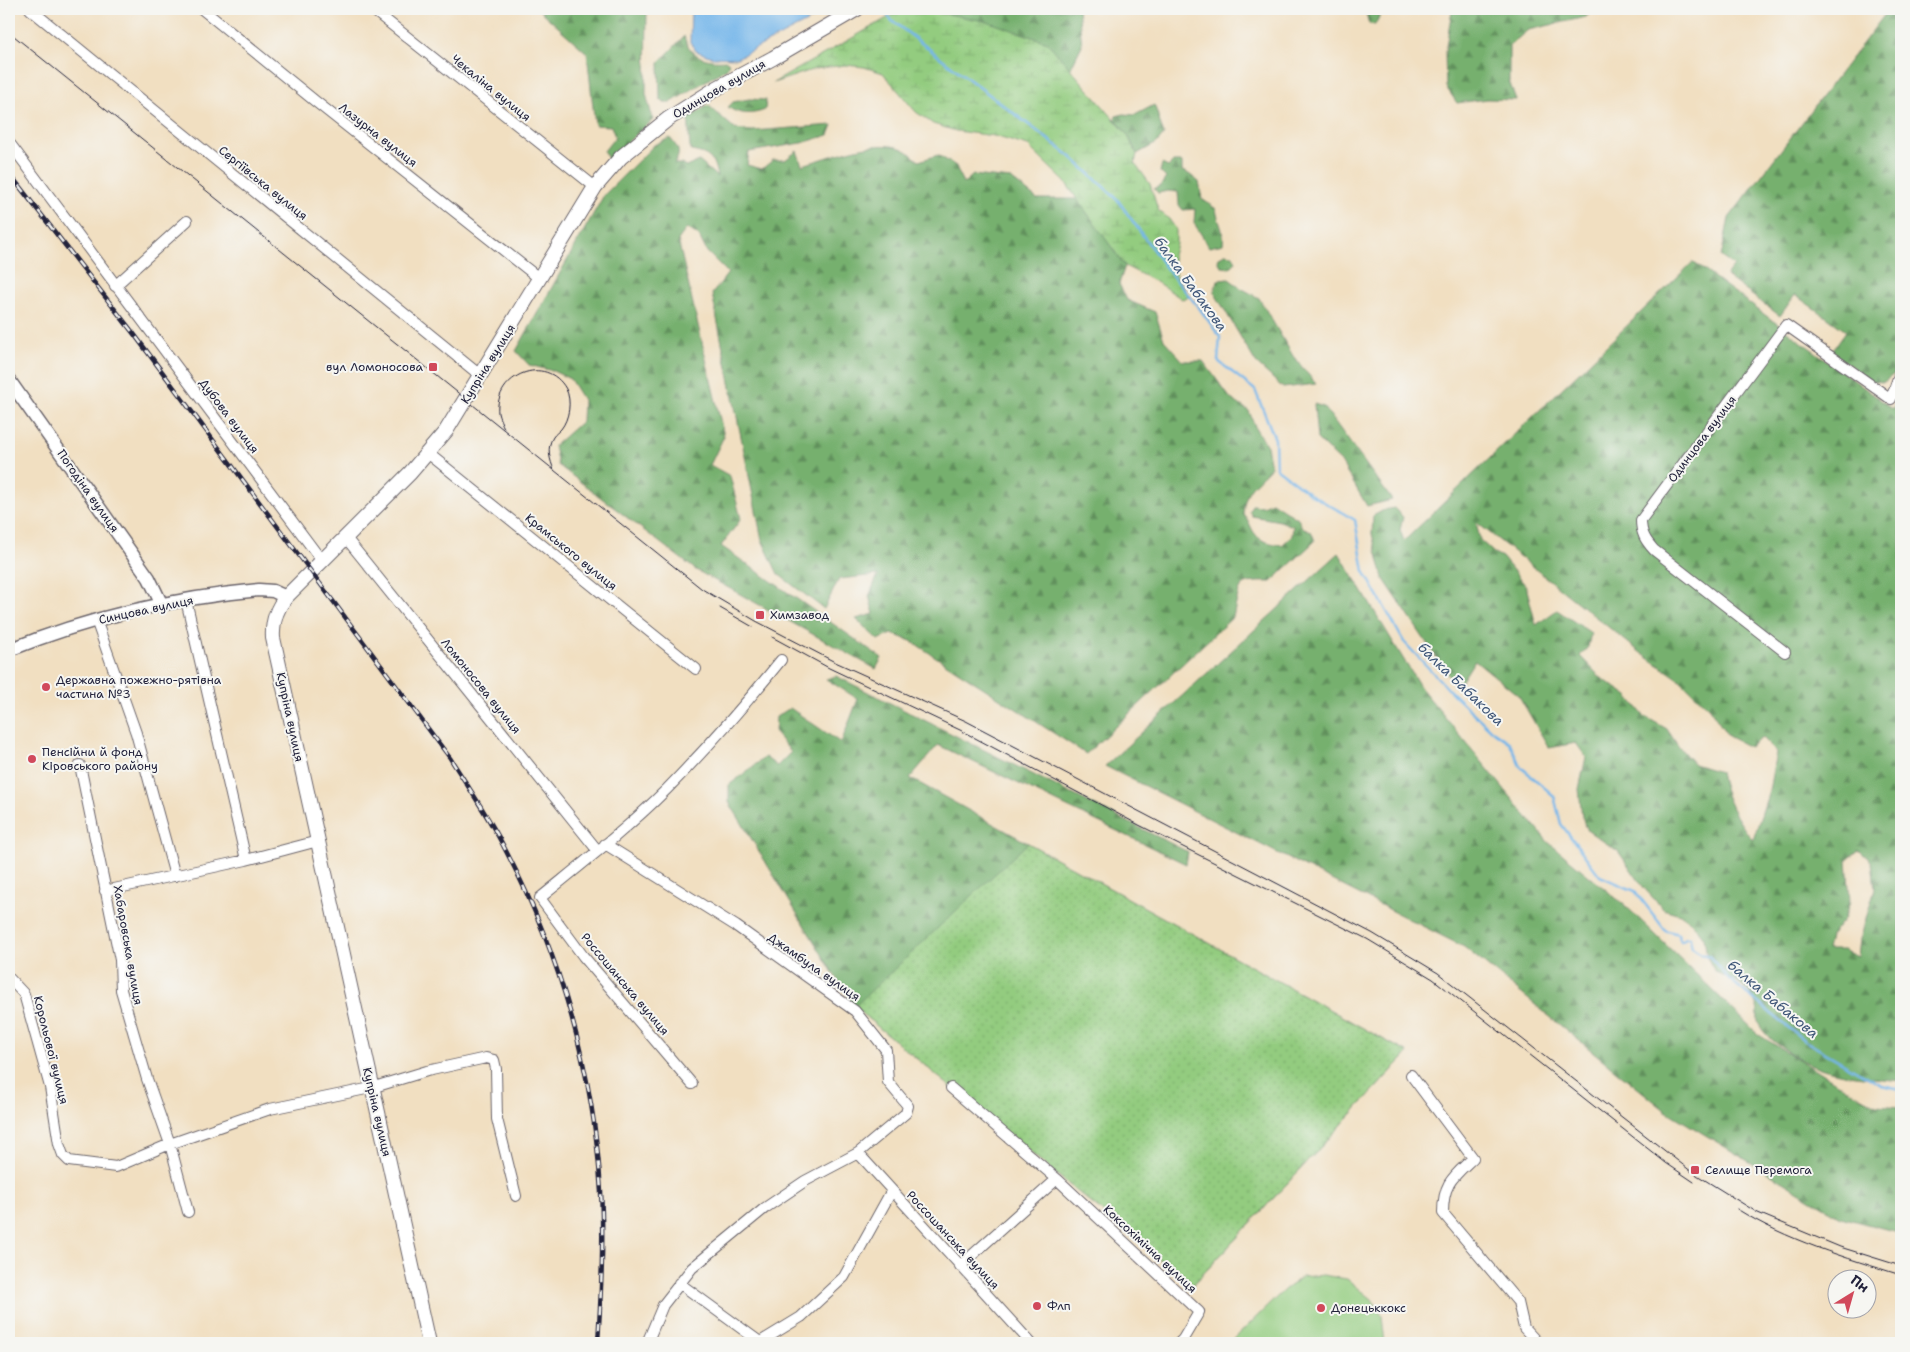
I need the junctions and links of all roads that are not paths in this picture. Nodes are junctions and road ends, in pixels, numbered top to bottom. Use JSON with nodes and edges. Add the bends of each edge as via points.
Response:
{"nodes":[{"id":1,"x":30,"y":9,"type":"edge"},
{"id":2,"x":202,"y":9,"type":"edge"},
{"id":3,"x":372,"y":9,"type":"edge"},
{"id":4,"x":857,"y":9,"type":"edge"},
{"id":5,"x":11,"y":145,"type":"dead end"},
{"id":6,"x":595,"y":187,"type":"junction"},
{"id":7,"x":187,"y":221,"type":"dead end"},
{"id":8,"x":540,"y":280,"type":"junction"},
{"id":9,"x":115,"y":286,"type":"junction"},
{"id":10,"x":1901,"y":369,"type":"edge"},
{"id":11,"x":481,"y":376,"type":"junction"},
{"id":12,"x":9,"y":380,"type":"edge"},
{"id":13,"x":428,"y":454,"type":"junction"},
{"id":14,"x":346,"y":538,"type":"junction"},
{"id":15,"x":322,"y":561,"type":"junction"},
{"id":16,"x":286,"y":597,"type":"junction"},
{"id":17,"x":186,"y":600,"type":"junction"},
{"id":18,"x":162,"y":604,"type":"junction"},
{"id":19,"x":96,"y":620,"type":"junction"},
{"id":20,"x":11,"y":645,"type":"edge"},
{"id":21,"x":1785,"y":652,"type":"dead end"},
{"id":22,"x":781,"y":660,"type":"dead end"},
{"id":23,"x":696,"y":669,"type":"dead end"},
{"id":24,"x":80,"y":766,"type":"dead end"},
{"id":25,"x":318,"y":841,"type":"junction"},
{"id":26,"x":602,"y":848,"type":"junction"},
{"id":27,"x":246,"y":860,"type":"junction"},
{"id":28,"x":175,"y":876,"type":"junction"},
{"id":29,"x":105,"y":892,"type":"junction"},
{"id":30,"x":9,"y":978,"type":"edge"},
{"id":31,"x":1411,"y":1075,"type":"dead end"},
{"id":32,"x":692,"y":1084,"type":"dead end"},
{"id":33,"x":371,"y":1088,"type":"junction"},
{"id":34,"x":951,"y":1088,"type":"dead end"},
{"id":35,"x":170,"y":1144,"type":"junction"},
{"id":36,"x":858,"y":1153,"type":"junction"},
{"id":37,"x":1057,"y":1179,"type":"junction"},
{"id":38,"x":891,"y":1192,"type":"junction"},
{"id":39,"x":516,"y":1196,"type":"dead end"},
{"id":40,"x":188,"y":1212,"type":"dead end"},
{"id":41,"x":960,"y":1266,"type":"junction"},
{"id":42,"x":679,"y":1283,"type":"junction"},
{"id":43,"x":429,"y":1343,"type":"edge"},
{"id":44,"x":647,"y":1343,"type":"edge"},
{"id":45,"x":1031,"y":1343,"type":"edge"},
{"id":46,"x":1179,"y":1343,"type":"edge"},
{"id":47,"x":1538,"y":1343,"type":"edge"}],
"edges":[{"from":1,"to":11,"type":"street","name":"Сергіївська вулиця"},
{"from":2,"to":8,"type":"street","name":"Лазурна вулиця"},
{"from":3,"to":6,"type":"street","name":"Чекаліна вулиця"},
{"from":4,"to":6,"type":"main road","name":"Одинцова вулиця","via":[[668,118],[621,157]]},
{"from":5,"to":9,"type":"street","name":"Дубова вулиця"},
{"from":6,"to":8,"type":"main road","name":"Купріна вулиця"},
{"from":7,"to":9,"type":"street"},
{"from":8,"to":11,"type":"main road","name":"Купріна вулиця"},
{"from":9,"to":15,"type":"street","name":"Дубова вулиця"},
{"from":10,"to":21,"type":"street","name":"Одинцова вулиця","via":[[1891,399],[1786,325],[1641,520],[1645,540],[1654,550]]},
{"from":11,"to":13,"type":"main road","name":"Купріна вулиця"},
{"from":12,"to":18,"type":"street","name":"Погодіна вулиця","via":[[149,578]]},
{"from":13,"to":14,"type":"main road","name":"Купріна вулиця"},
{"from":13,"to":23,"type":"street","name":"Крамського вулиця"},
{"from":14,"to":15,"type":"main road","name":"Купріна вулиця"},
{"from":14,"to":26,"type":"street","name":"Ломоносова вулиця"},
{"from":15,"to":16,"type":"main road","name":"Купріна вулиця"},
{"from":16,"to":17,"type":"street","name":"Синцова вулиця","via":[[273,591],[259,590]]},
{"from":16,"to":25,"type":"main road","name":"Купріна вулиця","via":[[275,615],[273,638]]},
{"from":17,"to":18,"type":"street","name":"Синцова вулиця"},
{"from":17,"to":27,"type":"street"},
{"from":18,"to":19,"type":"street","name":"Синцова вулиця"},
{"from":19,"to":20,"type":"street","name":"Синцова вулиця"},
{"from":19,"to":28,"type":"street","via":[[136,733]]},
{"from":22,"to":26,"type":"street","via":[[740,711],[666,790]]},
{"from":24,"to":29,"type":"street","name":"Хабаровська вулиця"},
{"from":25,"to":27,"type":"street"},
{"from":25,"to":33,"type":"main road","name":"Купріна вулиця"},
{"from":26,"to":32,"type":"street","name":"Россошанська вулиця","via":[[540,898],[583,956]]},
{"from":26,"to":36,"type":"street","name":"Джамбула вулиця","via":[[736,926],[855,1011],[886,1050],[888,1082],[908,1106],[906,1113]]},
{"from":27,"to":28,"type":"street"},
{"from":28,"to":29,"type":"street"},
{"from":29,"to":35,"type":"street","name":"Хабаровська вулиця","via":[[120,960],[121,990]]},
{"from":30,"to":35,"type":"street","name":"Корольової вулиця","via":[[24,994],[50,1088],[63,1155],[69,1161],[116,1167]]},
{"from":31,"to":47,"type":"street","via":[[1473,1158],[1450,1180],[1443,1199],[1443,1212],[1518,1302],[1524,1328]]},
{"from":33,"to":35,"type":"street","via":[[270,1109]]},
{"from":33,"to":39,"type":"street","via":[[427,1071],[486,1058],[494,1060],[497,1119]]},
{"from":33,"to":43,"type":"main road","name":"Купріна вулиця"},
{"from":34,"to":37,"type":"street","name":"Коксохімічна вулиця"},
{"from":35,"to":40,"type":"street","name":"Хабаровська вулиця"},
{"from":36,"to":38,"type":"street","name":"Россошанська вулиця"},
{"from":36,"to":42,"type":"street","via":[[805,1181],[765,1208],[692,1268]]},
{"from":37,"to":41,"type":"street"},
{"from":37,"to":46,"type":"street","name":"Коксохімічна вулиця","via":[[1199,1312]]},
{"from":38,"to":41,"type":"street","name":"Россошанська вулиця"},
{"from":38,"to":42,"type":"street","via":[[844,1277],[801,1317],[760,1342]]},
{"from":41,"to":45,"type":"street","name":"Россошанська вулиця"},
{"from":42,"to":44,"type":"street","via":[[663,1305]]}]}
